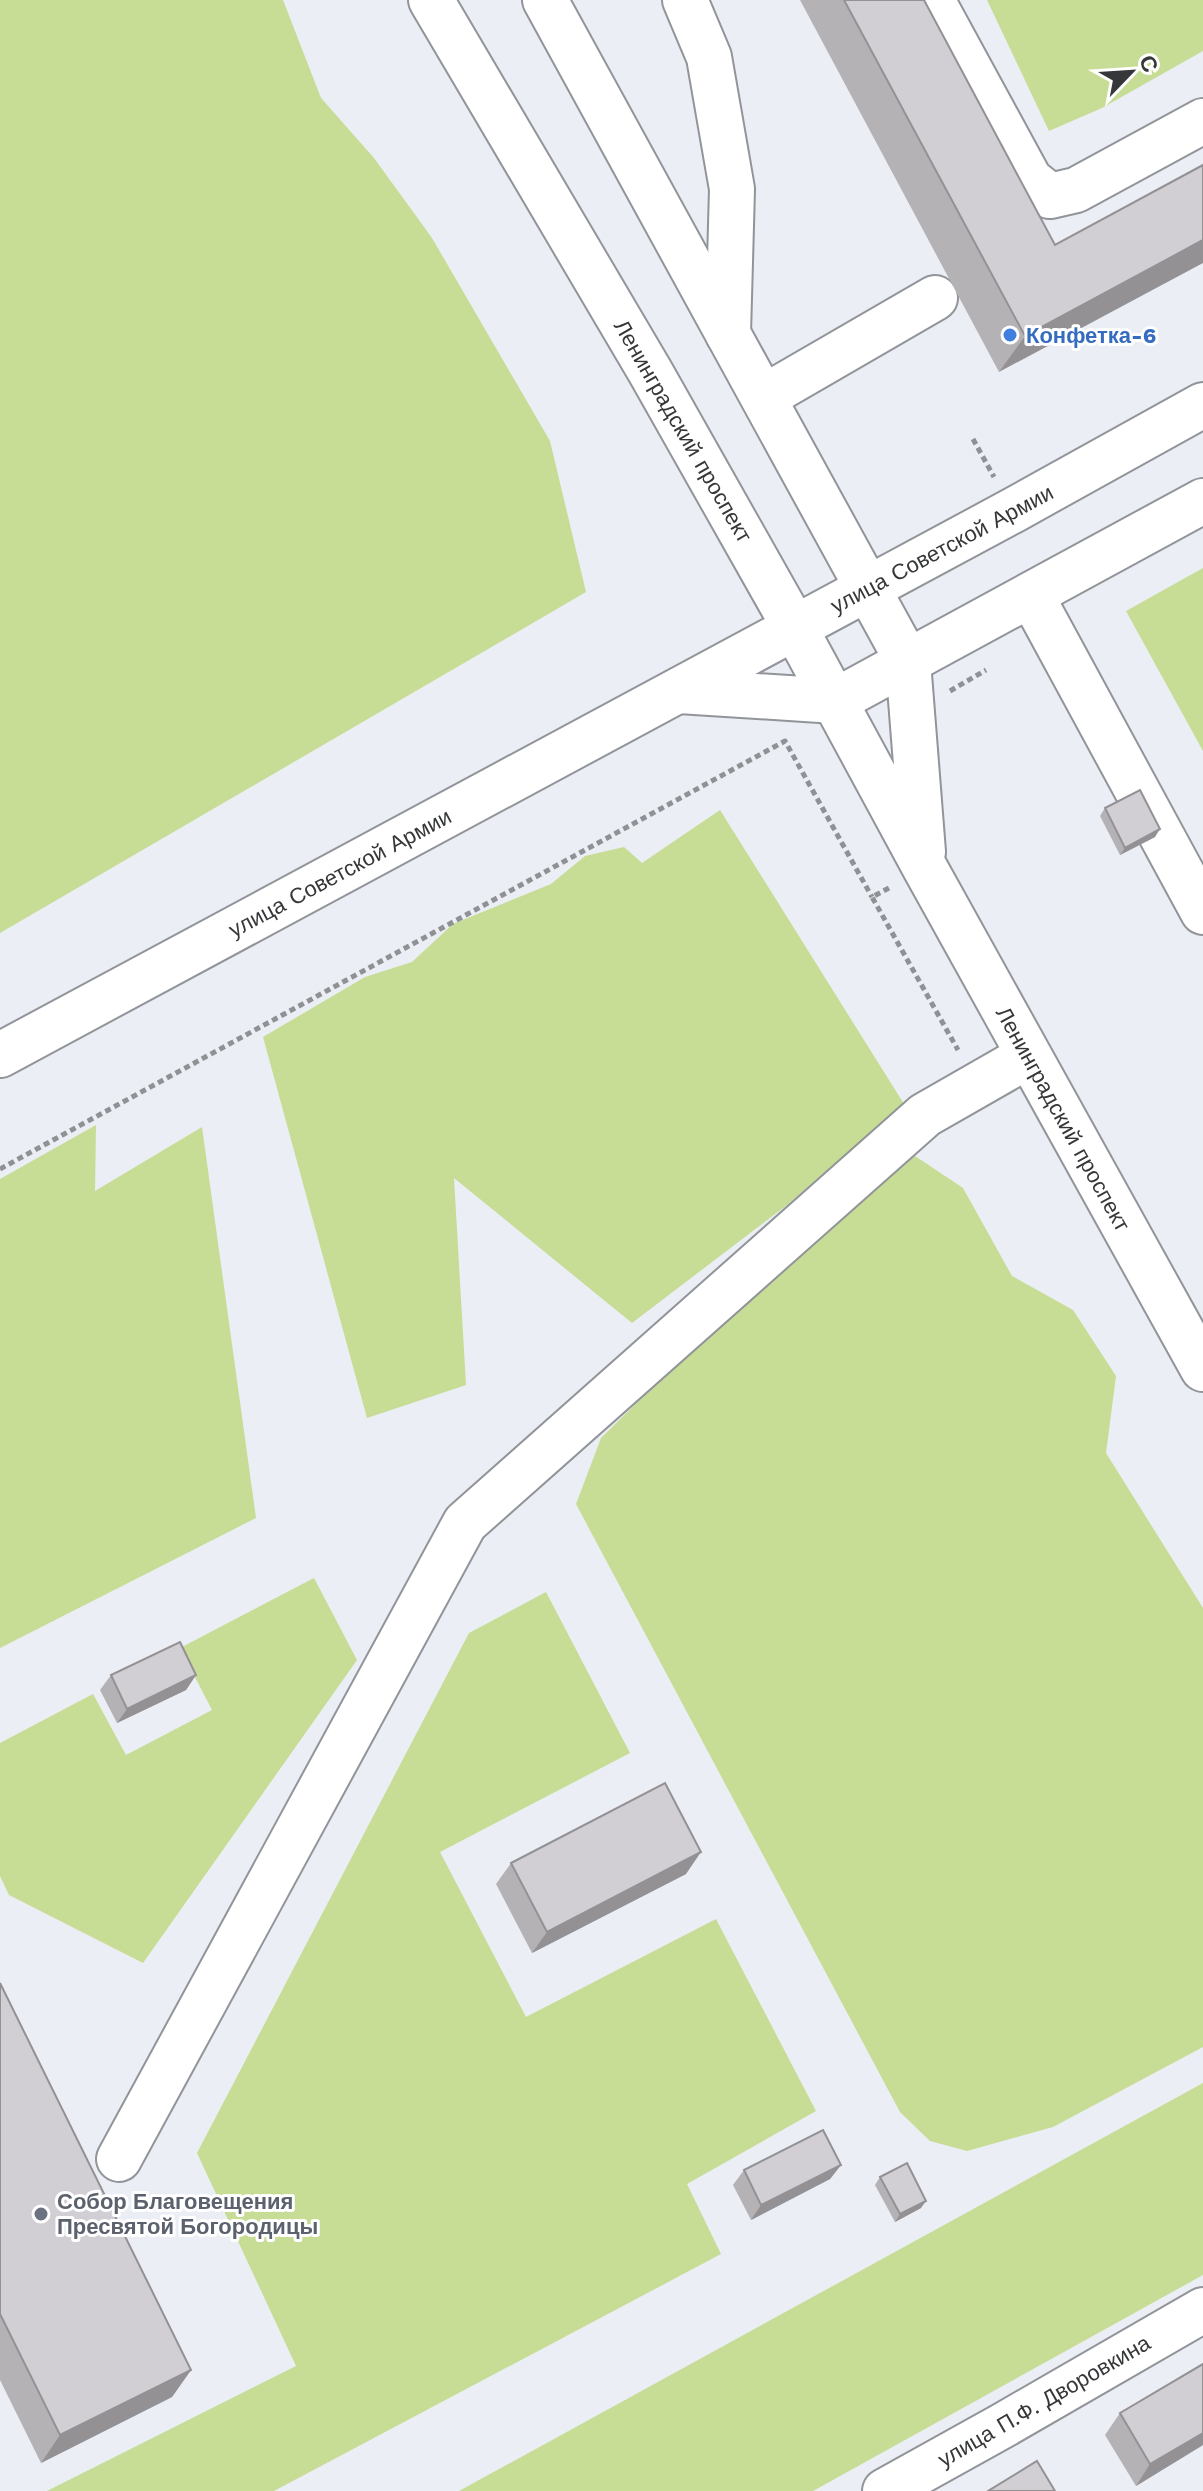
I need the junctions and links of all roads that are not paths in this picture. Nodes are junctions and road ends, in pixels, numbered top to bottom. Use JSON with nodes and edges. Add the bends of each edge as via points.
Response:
{"nodes":[{"id":1,"x":431,"y":0,"type":"edge"},
{"id":2,"x":545,"y":0,"type":"edge"},
{"id":3,"x":685,"y":0,"type":"edge"},
{"id":4,"x":932,"y":0,"type":"edge"},
{"id":5,"x":1203,"y":121,"type":"edge"},
{"id":6,"x":935,"y":298,"type":"dead end"},
{"id":7,"x":728,"y":334,"type":"junction"},
{"id":8,"x":764,"y":397,"type":"junction"},
{"id":9,"x":1203,"y":405,"type":"edge"},
{"id":10,"x":1203,"y":501,"type":"edge"},
{"id":11,"x":869,"y":588,"type":"junction"},
{"id":12,"x":1031,"y":595,"type":"junction"},
{"id":13,"x":795,"y":628,"type":"junction"},
{"id":14,"x":908,"y":662,"type":"junction"},
{"id":15,"x":679,"y":691,"type":"junction"},
{"id":16,"x":835,"y":701,"type":"junction"},
{"id":17,"x":925,"y":868,"type":"junction"},
{"id":18,"x":1203,"y":912,"type":"edge"},
{"id":19,"x":0,"y":1055,"type":"edge"},
{"id":20,"x":1028,"y":1056,"type":"junction"},
{"id":21,"x":1203,"y":1369,"type":"edge"},
{"id":22,"x":119,"y":2159,"type":"dead end"},
{"id":23,"x":1203,"y":2310,"type":"edge"},
{"id":24,"x":885,"y":2491,"type":"edge"}],
"edges":[{"from":1,"to":13,"type":"street","name":"Ленинградский проспект"},
{"from":2,"to":7,"type":"street","name":"Ленинградский проспект"},
{"from":3,"to":7,"type":"street","via":[[709,57],[732,189]]},
{"from":4,"to":5,"type":"street","via":[[1030,180],[1050,196],[1076,190]]},
{"from":6,"to":8,"type":"street"},
{"from":7,"to":8,"type":"street","name":"Ленинградский проспект"},
{"from":8,"to":11,"type":"street","name":"Ленинградский проспект"},
{"from":9,"to":11,"type":"street","name":"улица Советской Армии"},
{"from":10,"to":12,"type":"street"},
{"from":11,"to":13,"type":"street","name":"улица Советской Армии"},
{"from":11,"to":14,"type":"street","name":"Ленинградский проспект"},
{"from":12,"to":14,"type":"street"},
{"from":12,"to":18,"type":"street"},
{"from":13,"to":15,"type":"street","name":"улица Советской Армии"},
{"from":13,"to":16,"type":"street","name":"Ленинградский проспект"},
{"from":14,"to":16,"type":"street"},
{"from":14,"to":17,"type":"street","name":"Ленинградский проспект"},
{"from":15,"to":16,"type":"street"},
{"from":15,"to":19,"type":"street","name":"улица Советской Армии"},
{"from":16,"to":17,"type":"street","name":"Ленинградский проспект"},
{"from":17,"to":20,"type":"street","name":"Ленинградский проспект"},
{"from":20,"to":21,"type":"street","name":"Ленинградский проспект"},
{"from":20,"to":22,"type":"street","via":[[925,1115],[465,1523]]},
{"from":23,"to":24,"type":"street","name":"улица П.Ф. Дворовкина"}]}
